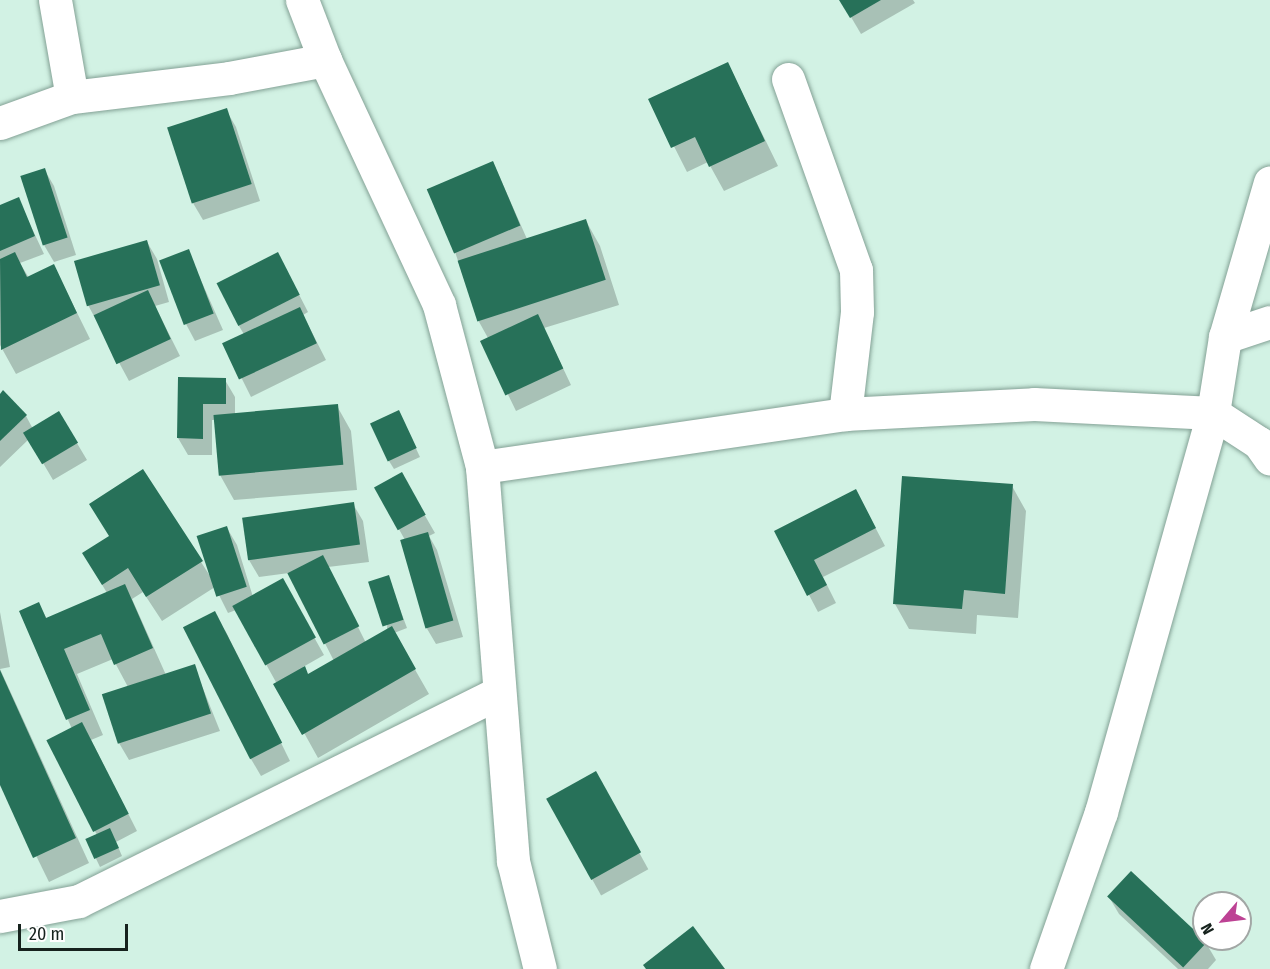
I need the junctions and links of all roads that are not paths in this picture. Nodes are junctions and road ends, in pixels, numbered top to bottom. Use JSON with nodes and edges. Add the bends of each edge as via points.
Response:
{"nodes":[{"id":1,"x":55,"y":0,"type":"edge"},
{"id":2,"x":302,"y":0,"type":"edge"},
{"id":3,"x":326,"y":60,"type":"junction"},
{"id":4,"x":788,"y":79,"type":"dead end"},
{"id":5,"x":72,"y":97,"type":"junction"},
{"id":6,"x":0,"y":123,"type":"edge"},
{"id":7,"x":1270,"y":182,"type":"edge"},
{"id":8,"x":1270,"y":322,"type":"edge"},
{"id":9,"x":1225,"y":337,"type":"junction"},
{"id":10,"x":1213,"y":413,"type":"junction"},
{"id":11,"x":845,"y":414,"type":"junction"},
{"id":12,"x":1270,"y":459,"type":"edge"},
{"id":13,"x":482,"y":467,"type":"junction"},
{"id":14,"x":498,"y":693,"type":"junction"},
{"id":15,"x":0,"y":916,"type":"edge"},
{"id":16,"x":540,"y":969,"type":"edge"},
{"id":17,"x":1046,"y":969,"type":"edge"}],
"edges":[{"from":1,"to":5,"type":"street"},
{"from":2,"to":3,"type":"street"},
{"from":3,"to":5,"type":"street","via":[[228,78]]},
{"from":3,"to":13,"type":"street","via":[[439,305]]},
{"from":4,"to":11,"type":"street","via":[[856,270],[857,312]]},
{"from":5,"to":6,"type":"street"},
{"from":7,"to":9,"type":"street"},
{"from":8,"to":9,"type":"street"},
{"from":9,"to":10,"type":"street"},
{"from":10,"to":11,"type":"street","via":[[1034,404]]},
{"from":10,"to":12,"type":"street","via":[[1259,443]]},
{"from":10,"to":17,"type":"street","via":[[1101,812]]},
{"from":11,"to":13,"type":"street"},
{"from":13,"to":14,"type":"street"},
{"from":14,"to":15,"type":"street","via":[[80,901]]},
{"from":14,"to":16,"type":"street","via":[[513,861]]}]}
